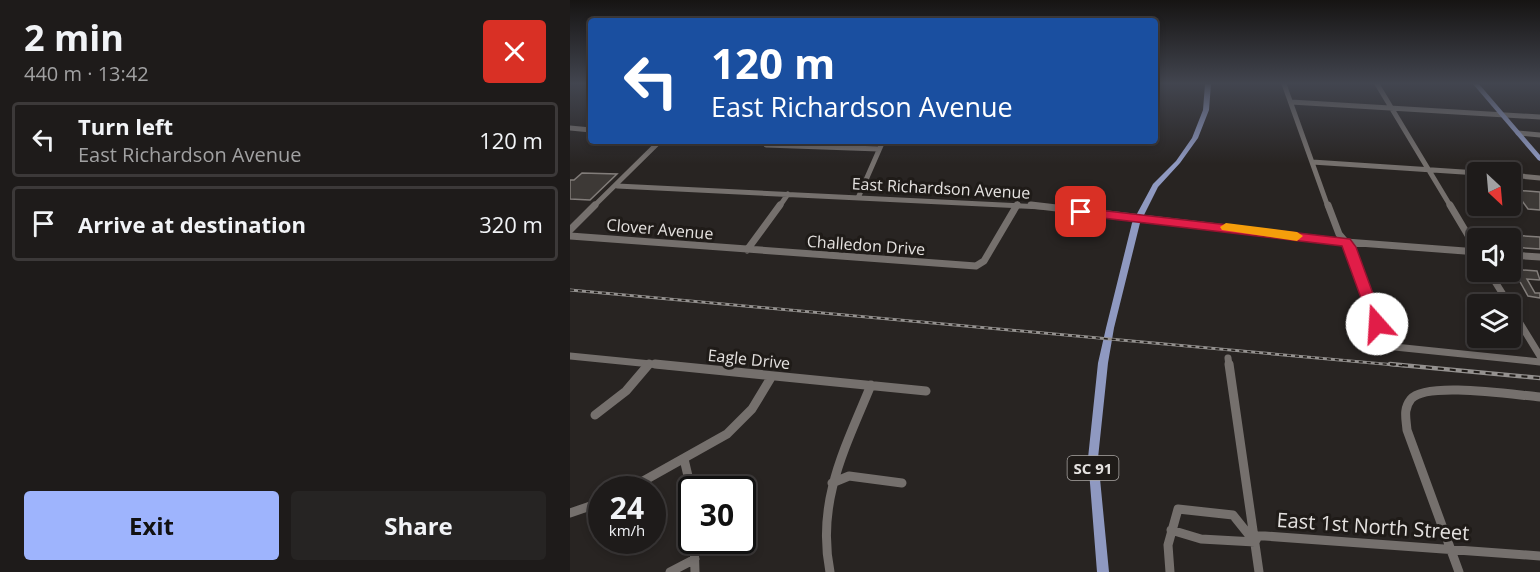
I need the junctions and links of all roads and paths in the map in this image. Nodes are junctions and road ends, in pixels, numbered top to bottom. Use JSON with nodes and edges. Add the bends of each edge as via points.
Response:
{"nodes":[{"id":1,"x":1206,"y":111,"type":"edge"},
{"id":2,"x":1294,"y":111,"type":"edge"},
{"id":3,"x":1393,"y":111,"type":"edge"},
{"id":4,"x":1440,"y":111,"type":"edge"},
{"id":5,"x":1498,"y":111,"type":"edge"},
{"id":6,"x":1501,"y":114,"type":"junction"},
{"id":7,"x":1540,"y":117,"type":"edge"},
{"id":8,"x":570,"y":128,"type":"edge"},
{"id":9,"x":588,"y":130,"type":"edge"},
{"id":10,"x":1518,"y":133,"type":"junction"},
{"id":11,"x":1540,"y":135,"type":"edge"},
{"id":12,"x":657,"y":144,"type":"edge"},
{"id":13,"x":882,"y":144,"type":"edge"},
{"id":14,"x":766,"y":145,"type":"dead end"},
{"id":15,"x":879,"y":149,"type":"junction"},
{"id":16,"x":1540,"y":159,"type":"edge"},
{"id":17,"x":1312,"y":162,"type":"junction"},
{"id":18,"x":1428,"y":170,"type":"junction"},
{"id":19,"x":1467,"y":172,"type":"edge"},
{"id":20,"x":1521,"y":177,"type":"edge"},
{"id":21,"x":1540,"y":178,"type":"edge"},
{"id":22,"x":617,"y":186,"type":"junction"},
{"id":23,"x":788,"y":194,"type":"junction"},
{"id":24,"x":858,"y":198,"type":"junction"},
{"id":25,"x":1017,"y":204,"type":"junction"},
{"id":26,"x":1144,"y":204,"type":"joint"},
{"id":27,"x":570,"y":230,"type":"edge"},
{"id":28,"x":1467,"y":234,"type":"edge"},
{"id":29,"x":570,"y":236,"type":"edge"},
{"id":30,"x":1346,"y":242,"type":"junction"},
{"id":31,"x":747,"y":250,"type":"junction"},
{"id":32,"x":1467,"y":251,"type":"edge"},
{"id":33,"x":1521,"y":256,"type":"edge"},
{"id":34,"x":1540,"y":257,"type":"edge"},
{"id":35,"x":1521,"y":324,"type":"edge"},
{"id":36,"x":570,"y":356,"type":"edge"},
{"id":37,"x":1540,"y":356,"type":"edge"},
{"id":38,"x":1228,"y":358,"type":"dead end"},
{"id":39,"x":1540,"y":362,"type":"edge"},
{"id":40,"x":1103,"y":363,"type":"joint"},
{"id":41,"x":649,"y":364,"type":"junction"},
{"id":42,"x":772,"y":376,"type":"junction"},
{"id":43,"x":871,"y":386,"type":"junction"},
{"id":44,"x":926,"y":391,"type":"dead end"},
{"id":45,"x":1540,"y":397,"type":"edge"},
{"id":46,"x":595,"y":415,"type":"dead end"},
{"id":47,"x":684,"y":459,"type":"junction"},
{"id":48,"x":653,"y":476,"type":"edge"},
{"id":49,"x":688,"y":476,"type":"edge"},
{"id":50,"x":832,"y":483,"type":"junction"},
{"id":51,"x":902,"y":483,"type":"dead end"},
{"id":52,"x":588,"y":507,"type":"edge"},
{"id":53,"x":570,"y":513,"type":"edge"},
{"id":54,"x":1172,"y":530,"type":"junction"},
{"id":55,"x":1255,"y":543,"type":"junction"},
{"id":56,"x":1451,"y":550,"type":"junction"},
{"id":57,"x":695,"y":554,"type":"edge"},
{"id":58,"x":1540,"y":556,"type":"edge"},
{"id":59,"x":695,"y":559,"type":"junction"},
{"id":60,"x":669,"y":572,"type":"edge"},
{"id":61,"x":695,"y":572,"type":"edge"},
{"id":62,"x":830,"y":572,"type":"edge"},
{"id":63,"x":1103,"y":572,"type":"edge"},
{"id":64,"x":1170,"y":572,"type":"edge"},
{"id":65,"x":1259,"y":572,"type":"edge"},
{"id":66,"x":1459,"y":572,"type":"edge"}],
"edges":[{"from":1,"to":26,"type":"main road","number":"SC 91","via":[[1195,138]]},
{"from":2,"to":17,"type":"street"},
{"from":3,"to":18,"type":"street"},
{"from":4,"to":6,"type":"street"},
{"from":5,"to":6,"type":"main road"},
{"from":6,"to":7,"type":"street"},
{"from":6,"to":10,"type":"main road"},
{"from":8,"to":9,"type":"street"},
{"from":10,"to":11,"type":"street"},
{"from":10,"to":16,"type":"main road"},
{"from":12,"to":22,"type":"street"},
{"from":13,"to":15,"type":"street"},
{"from":14,"to":15,"type":"street"},
{"from":15,"to":24,"type":"street"},
{"from":17,"to":18,"type":"street"},
{"from":17,"to":30,"type":"street","via":[[1333,220]]},
{"from":18,"to":19,"type":"street"},
{"from":18,"to":28,"type":"street"},
{"from":20,"to":21,"type":"street"},
{"from":22,"to":23,"type":"street","name":"East Richardson Avenue"},
{"from":22,"to":27,"type":"street"},
{"from":23,"to":24,"type":"street","name":"East Richardson Avenue"},
{"from":23,"to":31,"type":"street"},
{"from":24,"to":25,"type":"street","name":"East Richardson Avenue"},
{"from":25,"to":30,"type":"street","name":"East Richardson Avenue"},
{"from":25,"to":31,"type":"street","name":"Challedon Drive","via":[[984,261],[976,266]]},
{"from":26,"to":40,"type":"main road","number":"SC 91","via":[[1129,244]]},
{"from":29,"to":31,"type":"street","name":"Clover Avenue"},
{"from":30,"to":32,"type":"street","name":"East Richardson Avenue"},
{"from":30,"to":39,"type":"street","via":[[1385,346]]},
{"from":33,"to":34,"type":"street"},
{"from":35,"to":37,"type":"street"},
{"from":36,"to":41,"type":"street","name":"Eagle Drive"},
{"from":38,"to":55,"type":"street"},
{"from":40,"to":63,"type":"main road","number":"SC 91","via":[[1093,458]]},
{"from":41,"to":42,"type":"street","name":"Eagle Drive"},
{"from":41,"to":46,"type":"street","via":[[626,391]]},
{"from":42,"to":43,"type":"street","name":"Eagle Drive"},
{"from":42,"to":47,"type":"street","via":[[757,403],[738,425]]},
{"from":43,"to":44,"type":"street","name":"Eagle Drive"},
{"from":43,"to":50,"type":"street"},
{"from":45,"to":56,"type":"street","via":[[1440,389],[1420,392],[1405,410],[1407,430]]},
{"from":47,"to":48,"type":"street"},
{"from":47,"to":49,"type":"street"},
{"from":50,"to":51,"type":"street","via":[[849,476]]},
{"from":50,"to":62,"type":"street","via":[[824,529]]},
{"from":52,"to":53,"type":"street"},
{"from":54,"to":55,"type":"street","name":"East 1st North Street","via":[[1201,539]]},
{"from":54,"to":55,"type":"street","via":[[1178,509],[1233,514]]},
{"from":54,"to":64,"type":"street","via":[[1168,545]]},
{"from":55,"to":56,"type":"street","name":"East 1st North Street","via":[[1258,536],[1265,536]]},
{"from":55,"to":65,"type":"street"},
{"from":56,"to":58,"type":"street","name":"East 1st North Street"},
{"from":56,"to":66,"type":"street"},
{"from":57,"to":59,"type":"street"},
{"from":59,"to":60,"type":"street"},
{"from":59,"to":61,"type":"street"}]}
